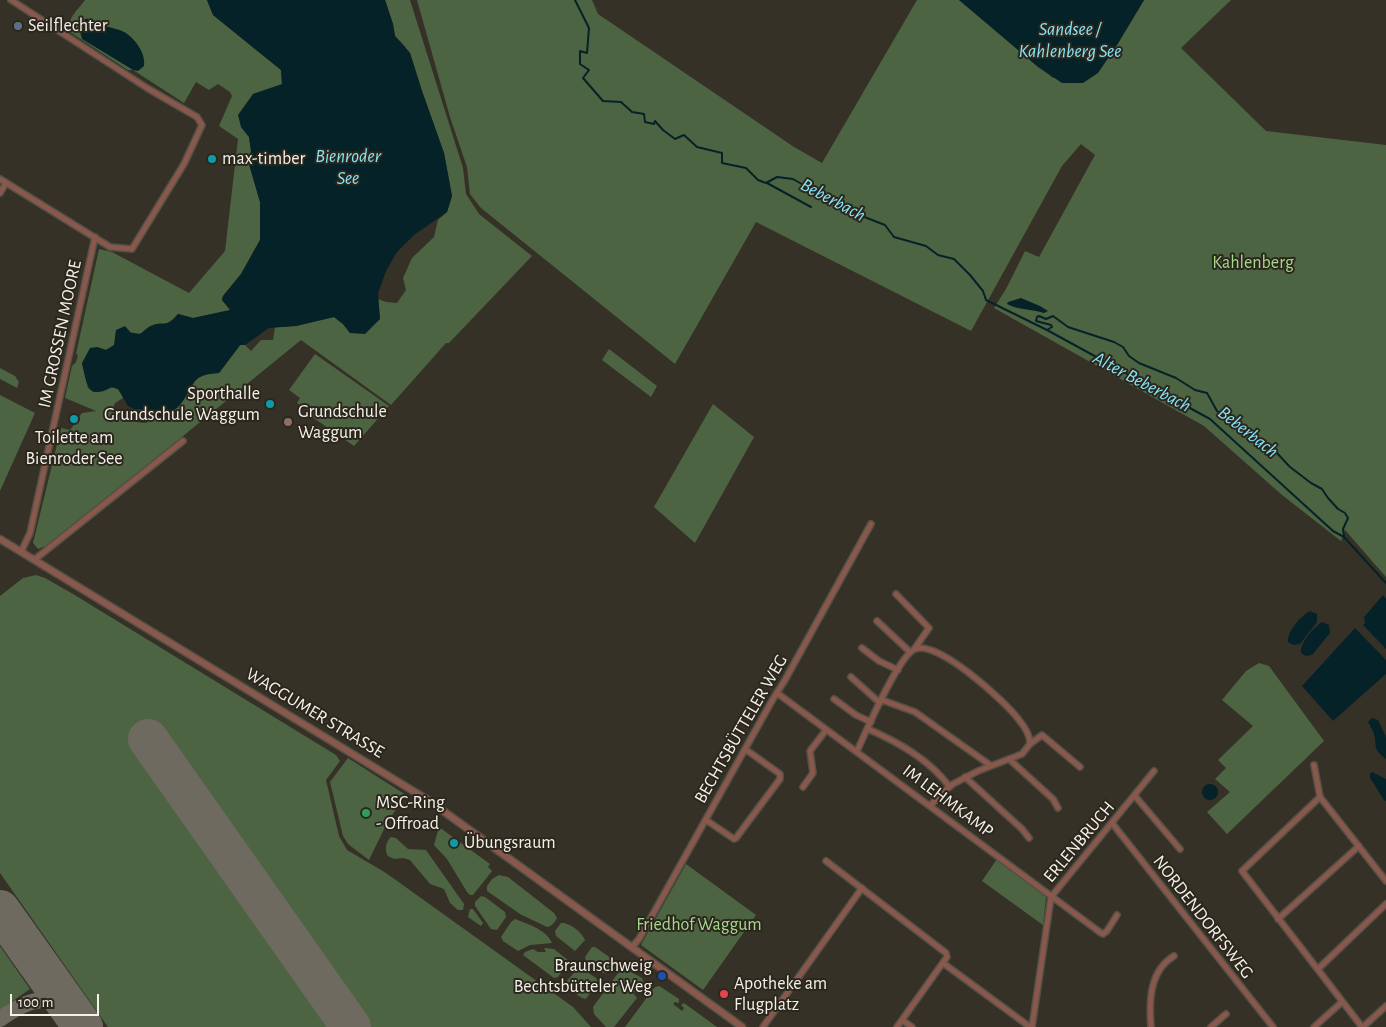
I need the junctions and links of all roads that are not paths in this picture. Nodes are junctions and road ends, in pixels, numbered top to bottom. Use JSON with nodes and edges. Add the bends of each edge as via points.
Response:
{"nodes":[{"id":1,"x":12,"y":0,"type":"edge"},
{"id":2,"x":0,"y":179,"type":"edge"},
{"id":3,"x":6,"y":183,"type":"junction"},
{"id":4,"x":0,"y":193,"type":"edge"},
{"id":5,"x":95,"y":237,"type":"junction"},
{"id":6,"x":182,"y":441,"type":"dead end"},
{"id":7,"x":870,"y":524,"type":"dead end"},
{"id":8,"x":0,"y":539,"type":"edge"},
{"id":9,"x":21,"y":552,"type":"junction"},
{"id":10,"x":34,"y":560,"type":"junction"},
{"id":11,"x":896,"y":594,"type":"dead end"},
{"id":12,"x":877,"y":621,"type":"dead end"},
{"id":13,"x":862,"y":648,"type":"dead end"},
{"id":14,"x":912,"y":650,"type":"junction"},
{"id":15,"x":898,"y":670,"type":"junction"},
{"id":16,"x":851,"y":678,"type":"dead end"},
{"id":17,"x":777,"y":693,"type":"junction"},
{"id":18,"x":834,"y":699,"type":"dead end"},
{"id":19,"x":881,"y":701,"type":"junction"},
{"id":20,"x":871,"y":722,"type":"junction"},
{"id":21,"x":868,"y":729,"type":"junction"},
{"id":22,"x":826,"y":730,"type":"junction"},
{"id":23,"x":1030,"y":744,"type":"junction"},
{"id":24,"x":745,"y":749,"type":"junction"},
{"id":25,"x":857,"y":751,"type":"junction"},
{"id":26,"x":1009,"y":759,"type":"junction"},
{"id":27,"x":990,"y":765,"type":"junction"},
{"id":28,"x":1314,"y":765,"type":"dead end"},
{"id":29,"x":1080,"y":767,"type":"dead end"},
{"id":30,"x":1154,"y":771,"type":"dead end"},
{"id":31,"x":966,"y":776,"type":"junction"},
{"id":32,"x":949,"y":786,"type":"junction"},
{"id":33,"x":802,"y":787,"type":"dead end"},
{"id":34,"x":1134,"y":796,"type":"junction"},
{"id":35,"x":1320,"y":797,"type":"junction"},
{"id":36,"x":930,"y":806,"type":"junction"},
{"id":37,"x":1058,"y":808,"type":"dead end"},
{"id":38,"x":706,"y":820,"type":"junction"},
{"id":39,"x":1112,"y":824,"type":"junction"},
{"id":40,"x":1028,"y":838,"type":"dead end"},
{"id":41,"x":1359,"y":846,"type":"junction"},
{"id":42,"x":1180,"y":849,"type":"dead end"},
{"id":43,"x":826,"y":862,"type":"dead end"},
{"id":44,"x":1386,"y":881,"type":"edge"},
{"id":45,"x":862,"y":888,"type":"junction"},
{"id":46,"x":1051,"y":897,"type":"junction"},
{"id":47,"x":1386,"y":904,"type":"edge"},
{"id":48,"x":1117,"y":915,"type":"dead end"},
{"id":49,"x":1278,"y":919,"type":"junction"},
{"id":50,"x":632,"y":947,"type":"junction"},
{"id":51,"x":1174,"y":956,"type":"dead end"},
{"id":52,"x":943,"y":963,"type":"junction"},
{"id":53,"x":1318,"y":969,"type":"junction"},
{"id":54,"x":1342,"y":1002,"type":"junction"},
{"id":55,"x":1386,"y":1006,"type":"edge"},
{"id":56,"x":1226,"y":1014,"type":"dead end"},
{"id":57,"x":902,"y":1020,"type":"junction"},
{"id":58,"x":742,"y":1027,"type":"edge"},
{"id":59,"x":763,"y":1027,"type":"edge"},
{"id":60,"x":897,"y":1027,"type":"edge"},
{"id":61,"x":912,"y":1027,"type":"edge"},
{"id":62,"x":1031,"y":1027,"type":"edge"},
{"id":63,"x":1151,"y":1027,"type":"edge"},
{"id":64,"x":1211,"y":1027,"type":"edge"},
{"id":65,"x":1273,"y":1027,"type":"edge"},
{"id":66,"x":1314,"y":1027,"type":"edge"},
{"id":67,"x":1362,"y":1027,"type":"edge"}],
"edges":[{"from":1,"to":5,"type":"street","via":[[201,121],[201,129],[184,164],[132,249],[110,247]]},
{"from":2,"to":3,"type":"street"},
{"from":3,"to":4,"type":"street"},
{"from":3,"to":5,"type":"street"},
{"from":5,"to":9,"type":"street","name":"IM GROSSEN MOORE","via":[[30,533]]},
{"from":6,"to":10,"type":"street"},
{"from":7,"to":17,"type":"street","name":"BECHTSBÜTTELER WEG"},
{"from":8,"to":9,"type":"street","name":"WAGGUMER STRASSE"},
{"from":9,"to":10,"type":"street","name":"WAGGUMER STRASSE"},
{"from":10,"to":50,"type":"street","name":"WAGGUMER STRASSE","via":[[428,800]]},
{"from":11,"to":14,"type":"street","via":[[929,628]]},
{"from":12,"to":14,"type":"street"},
{"from":13,"to":15,"type":"street"},
{"from":14,"to":15,"type":"street"},
{"from":14,"to":23,"type":"street","via":[[924,648],[938,653],[980,682],[1019,719]]},
{"from":15,"to":19,"type":"street"},
{"from":16,"to":19,"type":"street"},
{"from":17,"to":22,"type":"street","name":"IM LEHMKAMP"},
{"from":17,"to":24,"type":"street","name":"BECHTSBÜTTELER WEG"},
{"from":18,"to":20,"type":"street"},
{"from":19,"to":20,"type":"street"},
{"from":19,"to":27,"type":"street","via":[[915,712]]},
{"from":20,"to":21,"type":"street"},
{"from":21,"to":25,"type":"street"},
{"from":21,"to":32,"type":"street","via":[[895,740],[930,766]]},
{"from":22,"to":25,"type":"street","name":"IM LEHMKAMP"},
{"from":22,"to":33,"type":"street","via":[[810,751],[812,773]]},
{"from":23,"to":26,"type":"street","via":[[1022,754]]},
{"from":23,"to":29,"type":"street","via":[[1042,735]]},
{"from":24,"to":38,"type":"street","name":"BECHTSBÜTTELER WEG"},
{"from":24,"to":38,"type":"street","via":[[780,774],[780,779],[736,838]]},
{"from":25,"to":36,"type":"street","name":"IM LEHMKAMP"},
{"from":26,"to":27,"type":"street"},
{"from":26,"to":37,"type":"street","via":[[1053,799]]},
{"from":27,"to":31,"type":"street"},
{"from":28,"to":35,"type":"street"},
{"from":30,"to":34,"type":"street","name":"ERLENBRUCH"},
{"from":31,"to":32,"type":"street"},
{"from":31,"to":40,"type":"street"},
{"from":32,"to":36,"type":"street"},
{"from":34,"to":39,"type":"street","name":"ERLENBRUCH"},
{"from":34,"to":42,"type":"street"},
{"from":35,"to":41,"type":"street"},
{"from":35,"to":49,"type":"street","via":[[1242,871]]},
{"from":36,"to":46,"type":"street","name":"IM LEHMKAMP"},
{"from":38,"to":50,"type":"street","name":"BECHTSBÜTTELER WEG"},
{"from":39,"to":46,"type":"street","name":"ERLENBRUCH"},
{"from":39,"to":65,"type":"street","name":"NORDENDORFSWEG"},
{"from":41,"to":44,"type":"street"},
{"from":41,"to":49,"type":"street"},
{"from":43,"to":45,"type":"street"},
{"from":45,"to":52,"type":"street","via":[[944,950],[947,957]]},
{"from":45,"to":59,"type":"street"},
{"from":46,"to":48,"type":"street","name":"IM LEHMKAMP","via":[[1103,934]]},
{"from":46,"to":62,"type":"street","name":"ERLENBRUCH"},
{"from":47,"to":53,"type":"street"},
{"from":49,"to":53,"type":"street"},
{"from":50,"to":58,"type":"street","name":"WAGGUMER STRASSE"},
{"from":51,"to":63,"type":"street","via":[[1164,965],[1154,984],[1150,1002]]},
{"from":52,"to":57,"type":"street"},
{"from":52,"to":62,"type":"street"},
{"from":53,"to":54,"type":"street"},
{"from":54,"to":66,"type":"street"},
{"from":54,"to":67,"type":"street"},
{"from":55,"to":67,"type":"street"},
{"from":56,"to":64,"type":"street"},
{"from":57,"to":60,"type":"street"},
{"from":57,"to":61,"type":"street"}]}
